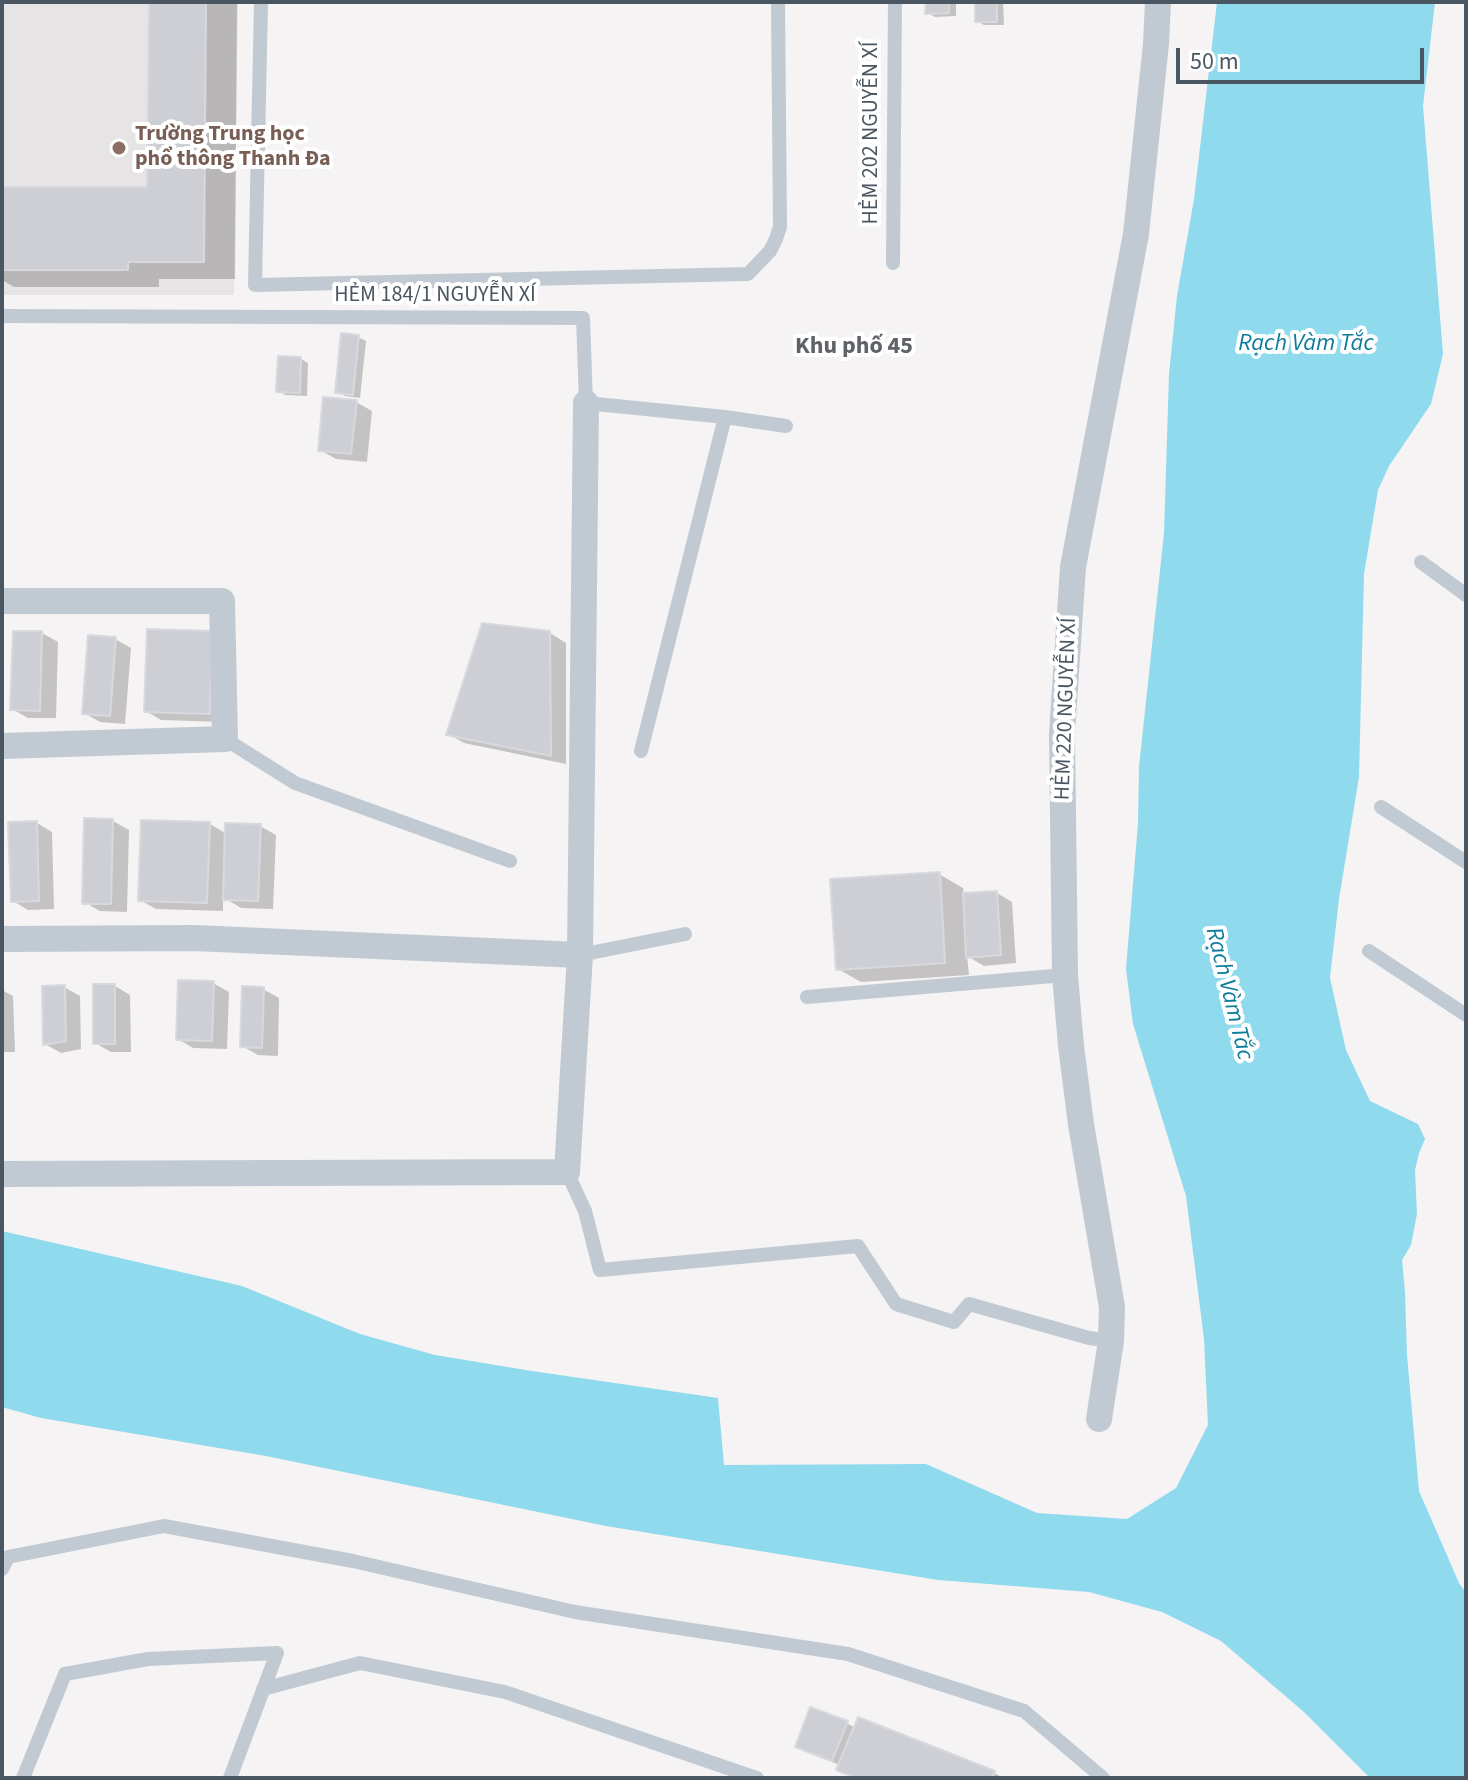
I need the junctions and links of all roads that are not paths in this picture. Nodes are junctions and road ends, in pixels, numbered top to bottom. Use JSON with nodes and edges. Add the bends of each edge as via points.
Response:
{"nodes":[{"id":1,"x":261,"y":2,"type":"edge"},
{"id":2,"x":778,"y":2,"type":"edge"},
{"id":3,"x":895,"y":2,"type":"edge"},
{"id":4,"x":1158,"y":2,"type":"edge"},
{"id":5,"x":893,"y":263,"type":"dead end"},
{"id":6,"x":2,"y":316,"type":"edge"},
{"id":7,"x":586,"y":403,"type":"junction"},
{"id":8,"x":725,"y":417,"type":"junction"},
{"id":9,"x":786,"y":426,"type":"dead end"},
{"id":10,"x":1421,"y":562,"type":"dead end"},
{"id":11,"x":1466,"y":595,"type":"edge"},
{"id":12,"x":2,"y":601,"type":"edge"},
{"id":13,"x":225,"y":739,"type":"junction"},
{"id":14,"x":2,"y":746,"type":"edge"},
{"id":15,"x":641,"y":751,"type":"dead end"},
{"id":16,"x":1381,"y":807,"type":"dead end"},
{"id":17,"x":510,"y":861,"type":"dead end"},
{"id":18,"x":1466,"y":862,"type":"edge"},
{"id":19,"x":685,"y":934,"type":"dead end"},
{"id":20,"x":2,"y":939,"type":"edge"},
{"id":21,"x":1369,"y":951,"type":"dead end"},
{"id":22,"x":580,"y":955,"type":"junction"},
{"id":23,"x":1065,"y":975,"type":"junction"},
{"id":24,"x":807,"y":997,"type":"dead end"},
{"id":25,"x":1466,"y":1015,"type":"edge"},
{"id":26,"x":567,"y":1172,"type":"junction"},
{"id":27,"x":2,"y":1174,"type":"edge"},
{"id":28,"x":1111,"y":1341,"type":"junction"},
{"id":29,"x":1099,"y":1419,"type":"dead end"},
{"id":30,"x":4,"y":1560,"type":"edge"},
{"id":31,"x":263,"y":1689,"type":"junction"},
{"id":32,"x":23,"y":1778,"type":"edge"},
{"id":33,"x":230,"y":1778,"type":"edge"},
{"id":34,"x":757,"y":1778,"type":"edge"},
{"id":35,"x":1103,"y":1778,"type":"edge"}],
"edges":[{"from":1,"to":2,"type":"lane","via":[[255,285],[748,274],[770,251],[780,227]]},
{"from":3,"to":5,"type":"lane","name":"HẺM 202 NGUYỄN XÍ"},
{"from":4,"to":23,"type":"street","name":"HẺM 220 NGUYỄN XÍ","via":[[1136,234],[1073,567],[1062,734]]},
{"from":6,"to":7,"type":"lane","name":"HẺM 184/1 NGUYỄN XÍ","via":[[583,318]]},
{"from":7,"to":8,"type":"lane"},
{"from":7,"to":22,"type":"street"},
{"from":8,"to":9,"type":"lane"},
{"from":8,"to":15,"type":"lane"},
{"from":10,"to":11,"type":"lane"},
{"from":12,"to":13,"type":"street","via":[[222,601]]},
{"from":13,"to":14,"type":"street"},
{"from":13,"to":17,"type":"lane","via":[[295,783]]},
{"from":16,"to":18,"type":"lane"},
{"from":19,"to":22,"type":"lane"},
{"from":20,"to":22,"type":"street","via":[[194,938]]},
{"from":21,"to":25,"type":"lane"},
{"from":22,"to":26,"type":"street"},
{"from":23,"to":24,"type":"lane"},
{"from":23,"to":28,"type":"street","name":"HẺM 220 NGUYỄN XÍ","via":[[1081,1124],[1112,1307]]},
{"from":26,"to":27,"type":"street"},
{"from":26,"to":28,"type":"lane","via":[[585,1211],[600,1270],[858,1246],[896,1304],[954,1322],[969,1304]]},
{"from":28,"to":29,"type":"street","name":"HẺM 220 NGUYỄN XÍ"},
{"from":30,"to":35,"type":"lane","via":[[164,1526],[353,1561],[575,1612],[848,1654],[1024,1711]]},
{"from":31,"to":32,"type":"lane","via":[[277,1653],[148,1659],[65,1674]]},
{"from":31,"to":33,"type":"lane"},
{"from":31,"to":34,"type":"lane","via":[[360,1663],[505,1692]]}]}
